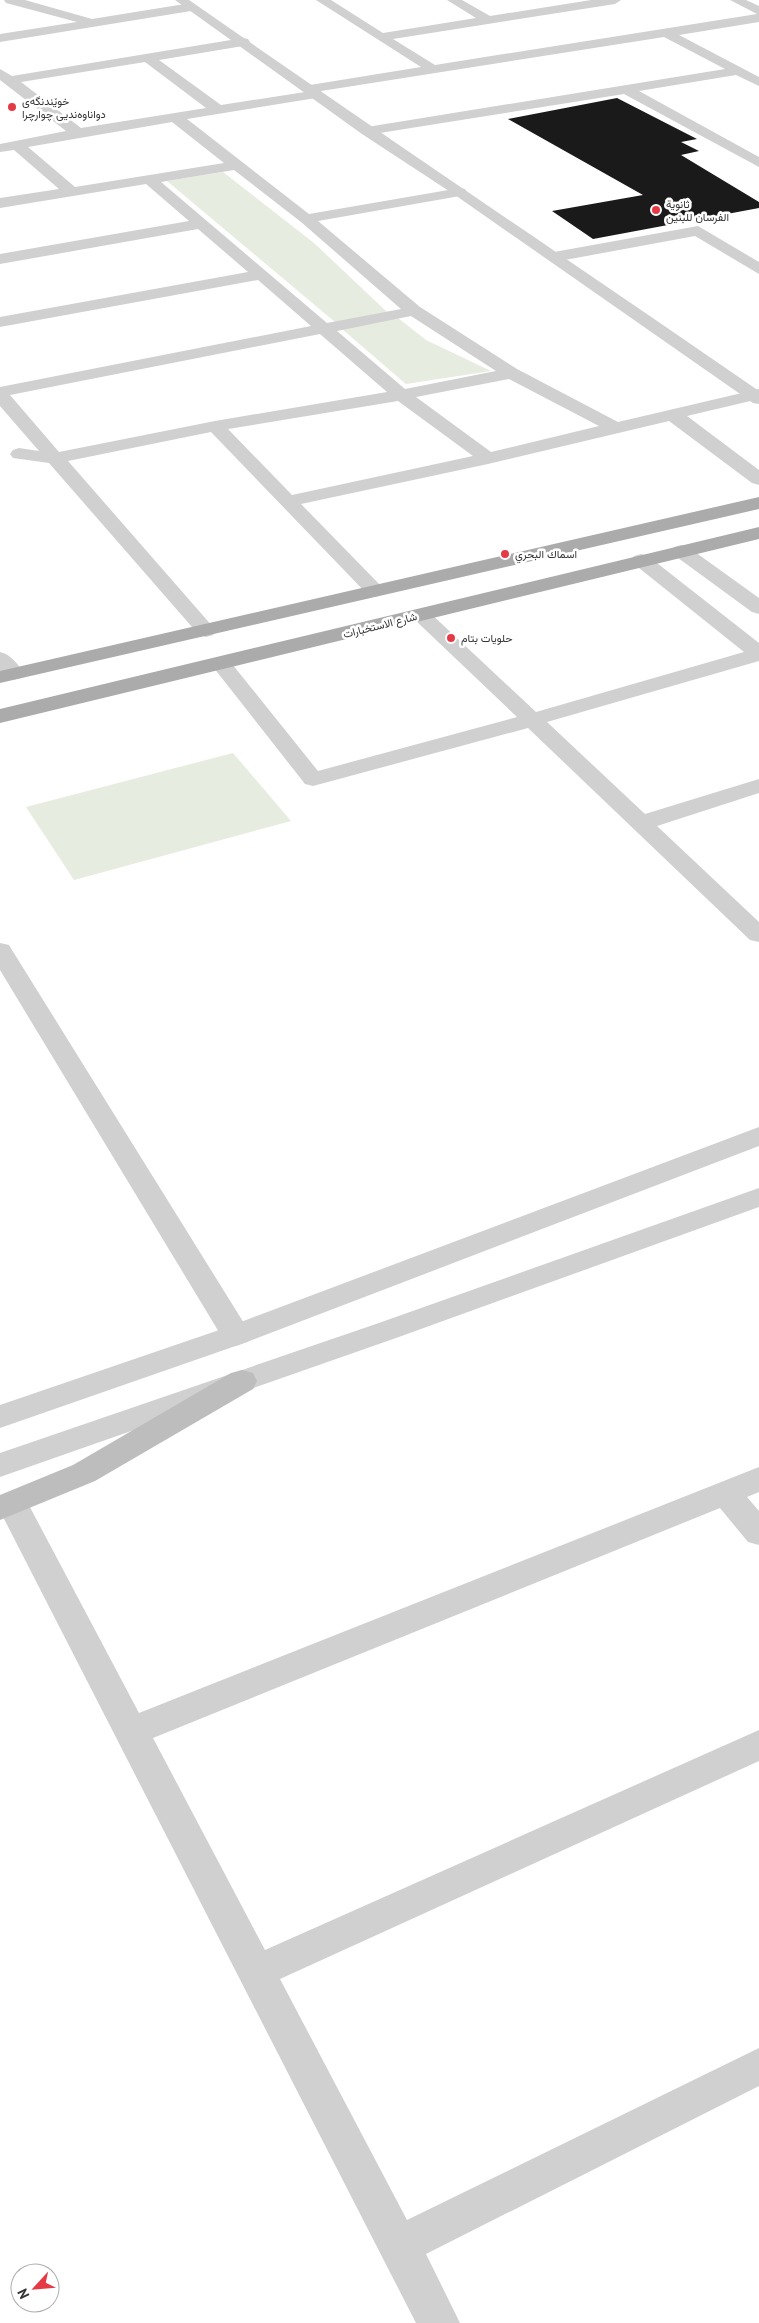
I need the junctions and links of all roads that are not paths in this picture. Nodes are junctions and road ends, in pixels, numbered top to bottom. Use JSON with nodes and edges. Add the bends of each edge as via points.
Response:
{"nodes":[{"id":1,"x":10,"y":0,"type":"edge"},
{"id":2,"x":322,"y":0,"type":"edge"},
{"id":3,"x":452,"y":0,"type":"edge"},
{"id":4,"x":615,"y":0,"type":"edge"},
{"id":5,"x":736,"y":0,"type":"edge"},
{"id":6,"x":187,"y":2,"type":"edge"},
{"id":7,"x":759,"y":11,"type":"edge"},
{"id":8,"x":759,"y":18,"type":"edge"},
{"id":9,"x":488,"y":20,"type":"junction"},
{"id":10,"x":95,"y":22,"type":"junction"},
{"id":11,"x":666,"y":33,"type":"junction"},
{"id":12,"x":380,"y":37,"type":"junction"},
{"id":13,"x":0,"y":38,"type":"edge"},
{"id":14,"x":243,"y":42,"type":"junction"},
{"id":15,"x":148,"y":58,"type":"junction"},
{"id":16,"x":434,"y":70,"type":"junction"},
{"id":17,"x":739,"y":71,"type":"junction"},
{"id":18,"x":5,"y":77,"type":"edge"},
{"id":19,"x":759,"y":82,"type":"edge"},
{"id":20,"x":626,"y":90,"type":"junction"},
{"id":21,"x":313,"y":92,"type":"junction"},
{"id":22,"x":218,"y":110,"type":"junction"},
{"id":23,"x":175,"y":117,"type":"junction"},
{"id":24,"x":367,"y":131,"type":"junction"},
{"id":25,"x":78,"y":133,"type":"junction"},
{"id":26,"x":17,"y":145,"type":"junction"},
{"id":27,"x":0,"y":148,"type":"edge"},
{"id":28,"x":0,"y":161,"type":"edge"},
{"id":29,"x":759,"y":163,"type":"edge"},
{"id":30,"x":40,"y":164,"type":"junction"},
{"id":31,"x":238,"y":165,"type":"junction"},
{"id":32,"x":149,"y":178,"type":"junction"},
{"id":33,"x":72,"y":192,"type":"junction"},
{"id":34,"x":460,"y":192,"type":"junction"},
{"id":35,"x":0,"y":203,"type":"edge"},
{"id":36,"x":306,"y":219,"type":"junction"},
{"id":37,"x":203,"y":223,"type":"junction"},
{"id":38,"x":759,"y":247,"type":"edge"},
{"id":39,"x":733,"y":252,"type":"junction"},
{"id":40,"x":554,"y":257,"type":"junction"},
{"id":41,"x":0,"y":259,"type":"edge"},
{"id":42,"x":759,"y":269,"type":"edge"},
{"id":43,"x":261,"y":275,"type":"junction"},
{"id":44,"x":414,"y":311,"type":"junction"},
{"id":45,"x":0,"y":322,"type":"edge"},
{"id":46,"x":326,"y":329,"type":"junction"},
{"id":47,"x":511,"y":373,"type":"junction"},
{"id":48,"x":0,"y":394,"type":"edge"},
{"id":49,"x":401,"y":394,"type":"junction"},
{"id":50,"x":757,"y":396,"type":"edge"},
{"id":51,"x":672,"y":414,"type":"junction"},
{"id":52,"x":215,"y":426,"type":"junction"},
{"id":53,"x":616,"y":428,"type":"junction"},
{"id":54,"x":8,"y":454,"type":"edge"},
{"id":55,"x":55,"y":458,"type":"junction"},
{"id":56,"x":488,"y":458,"type":"junction"},
{"id":57,"x":759,"y":479,"type":"edge"},
{"id":58,"x":289,"y":501,"type":"junction"},
{"id":59,"x":759,"y":502,"type":"edge"},
{"id":60,"x":759,"y":533,"type":"edge"},
{"id":61,"x":681,"y":552,"type":"junction"},
{"id":62,"x":641,"y":560,"type":"junction"},
{"id":63,"x":375,"y":591,"type":"junction"},
{"id":64,"x":759,"y":608,"type":"edge"},
{"id":65,"x":421,"y":615,"type":"junction"},
{"id":66,"x":206,"y":631,"type":"junction"},
{"id":67,"x":759,"y":653,"type":"edge"},
{"id":68,"x":0,"y":658,"type":"edge"},
{"id":69,"x":221,"y":664,"type":"junction"},
{"id":70,"x":7,"y":676,"type":"edge"},
{"id":71,"x":0,"y":716,"type":"edge"},
{"id":72,"x":532,"y":720,"type":"junction"},
{"id":73,"x":759,"y":786,"type":"edge"},
{"id":74,"x":641,"y":823,"type":"junction"},
{"id":75,"x":759,"y":935,"type":"edge"},
{"id":76,"x":0,"y":950,"type":"edge"},
{"id":77,"x":759,"y":1136,"type":"edge"},
{"id":78,"x":759,"y":1197,"type":"edge"},
{"id":79,"x":236,"y":1334,"type":"junction"},
{"id":80,"x":242,"y":1381,"type":"junction"},
{"id":81,"x":0,"y":1417,"type":"edge"},
{"id":82,"x":0,"y":1465,"type":"edge"},
{"id":83,"x":759,"y":1479,"type":"edge"},
{"id":84,"x":726,"y":1492,"type":"junction"},
{"id":85,"x":6,"y":1506,"type":"edge"},
{"id":86,"x":759,"y":1533,"type":"edge"},
{"id":87,"x":131,"y":1732,"type":"junction"},
{"id":88,"x":759,"y":1745,"type":"edge"},
{"id":89,"x":256,"y":1972,"type":"junction"},
{"id":90,"x":759,"y":2066,"type":"edge"},
{"id":91,"x":399,"y":2246,"type":"junction"},
{"id":92,"x":439,"y":2323,"type":"edge"}],
"edges":[{"from":1,"to":10,"type":"street"},
{"from":2,"to":12,"type":"street"},
{"from":3,"to":9,"type":"street"},
{"from":4,"to":9,"type":"street"},
{"from":5,"to":7,"type":"street"},
{"from":6,"to":10,"type":"street"},
{"from":6,"to":14,"type":"street"},
{"from":8,"to":11,"type":"street"},
{"from":9,"to":12,"type":"street"},
{"from":10,"to":13,"type":"street"},
{"from":11,"to":16,"type":"street"},
{"from":11,"to":17,"type":"street"},
{"from":12,"to":16,"type":"street"},
{"from":14,"to":15,"type":"street"},
{"from":14,"to":21,"type":"street"},
{"from":15,"to":18,"type":"street"},
{"from":15,"to":22,"type":"street"},
{"from":16,"to":21,"type":"street"},
{"from":17,"to":19,"type":"street"},
{"from":17,"to":20,"type":"street"},
{"from":18,"to":25,"type":"street"},
{"from":20,"to":24,"type":"street"},
{"from":20,"to":29,"type":"street"},
{"from":21,"to":22,"type":"street"},
{"from":21,"to":24,"type":"street"},
{"from":22,"to":23,"type":"street"},
{"from":23,"to":25,"type":"street"},
{"from":23,"to":31,"type":"street"},
{"from":24,"to":34,"type":"street"},
{"from":25,"to":26,"type":"street"},
{"from":26,"to":27,"type":"street"},
{"from":26,"to":30,"type":"street"},
{"from":28,"to":30,"type":"street"},
{"from":30,"to":33,"type":"street"},
{"from":31,"to":32,"type":"street"},
{"from":31,"to":36,"type":"street"},
{"from":32,"to":33,"type":"street"},
{"from":32,"to":37,"type":"street"},
{"from":33,"to":35,"type":"street"},
{"from":34,"to":36,"type":"street"},
{"from":34,"to":40,"type":"street"},
{"from":36,"to":44,"type":"street"},
{"from":37,"to":41,"type":"street"},
{"from":37,"to":43,"type":"street"},
{"from":38,"to":39,"type":"street"},
{"from":39,"to":40,"type":"street","via":[[698,231]]},
{"from":39,"to":42,"type":"street"},
{"from":40,"to":50,"type":"street"},
{"from":43,"to":45,"type":"street"},
{"from":43,"to":46,"type":"street"},
{"from":44,"to":46,"type":"street"},
{"from":44,"to":47,"type":"street"},
{"from":46,"to":48,"type":"street"},
{"from":46,"to":49,"type":"street"},
{"from":47,"to":49,"type":"street"},
{"from":47,"to":53,"type":"street"},
{"from":48,"to":55,"type":"street"},
{"from":49,"to":52,"type":"street"},
{"from":49,"to":56,"type":"street"},
{"from":50,"to":51,"type":"street"},
{"from":51,"to":53,"type":"street"},
{"from":51,"to":57,"type":"street"},
{"from":52,"to":55,"type":"street"},
{"from":52,"to":58,"type":"street"},
{"from":53,"to":56,"type":"street"},
{"from":54,"to":55,"type":"street"},
{"from":54,"to":55,"type":"street"},
{"from":55,"to":66,"type":"street"},
{"from":56,"to":58,"type":"street"},
{"from":58,"to":63,"type":"street"},
{"from":59,"to":63,"type":"main road"},
{"from":60,"to":61,"type":"main road","name":"شارع الاستخبارات"},
{"from":61,"to":62,"type":"main road","name":"شارع الاستخبارات"},
{"from":61,"to":64,"type":"street"},
{"from":62,"to":65,"type":"main road","name":"شارع الاستخبارات"},
{"from":62,"to":67,"type":"street"},
{"from":63,"to":66,"type":"main road"},
{"from":65,"to":69,"type":"main road","name":"شارع الاستخبارات"},
{"from":65,"to":72,"type":"street"},
{"from":66,"to":70,"type":"main road"},
{"from":67,"to":72,"type":"street"},
{"from":68,"to":70,"type":"street"},
{"from":69,"to":71,"type":"main road","name":"شارع الاستخبارات"},
{"from":69,"to":72,"type":"street","via":[[313,779]]},
{"from":72,"to":74,"type":"street"},
{"from":73,"to":74,"type":"street"},
{"from":74,"to":75,"type":"street"},
{"from":76,"to":79,"type":"street"},
{"from":77,"to":79,"type":"street"},
{"from":78,"to":80,"type":"street"},
{"from":79,"to":81,"type":"street"},
{"from":80,"to":82,"type":"street"},
{"from":80,"to":85,"type":"main road","via":[[84,1473]]},
{"from":83,"to":84,"type":"street"},
{"from":84,"to":86,"type":"street"},
{"from":84,"to":87,"type":"street"},
{"from":85,"to":87,"type":"street"},
{"from":87,"to":89,"type":"street"},
{"from":88,"to":89,"type":"street"},
{"from":89,"to":91,"type":"street"},
{"from":90,"to":91,"type":"street"},
{"from":91,"to":92,"type":"street"}]}
